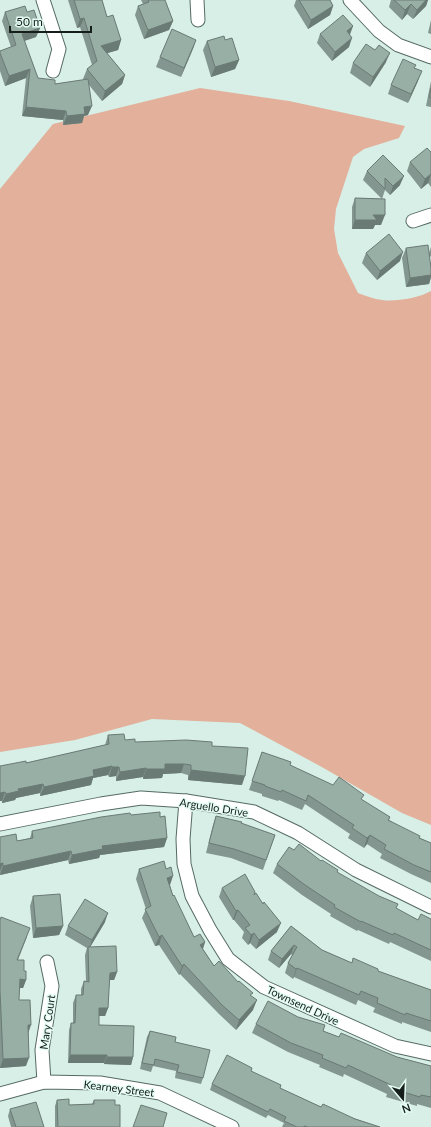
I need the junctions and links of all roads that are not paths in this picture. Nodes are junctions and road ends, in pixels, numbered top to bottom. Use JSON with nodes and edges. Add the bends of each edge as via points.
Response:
{"nodes":[{"id":1,"x":43,"y":0,"type":"edge"},
{"id":2,"x":197,"y":0,"type":"edge"},
{"id":3,"x":350,"y":0,"type":"edge"},
{"id":4,"x":198,"y":20,"type":"dead end"},
{"id":5,"x":431,"y":57,"type":"edge"},
{"id":6,"x":53,"y":71,"type":"dead end"},
{"id":7,"x":431,"y":215,"type":"edge"},
{"id":8,"x":413,"y":221,"type":"dead end"},
{"id":9,"x":186,"y":801,"type":"junction"},
{"id":10,"x":0,"y":824,"type":"edge"},
{"id":11,"x":431,"y":907,"type":"edge"},
{"id":12,"x":47,"y":962,"type":"dead end"},
{"id":13,"x":431,"y":1054,"type":"edge"},
{"id":14,"x":44,"y":1082,"type":"junction"},
{"id":15,"x":0,"y":1094,"type":"edge"},
{"id":16,"x":232,"y":1127,"type":"edge"}],
"edges":[{"from":1,"to":6,"type":"street","via":[[59,49]]},
{"from":2,"to":4,"type":"street"},
{"from":3,"to":5,"type":"street","via":[[379,32],[398,45]]},
{"from":7,"to":8,"type":"street"},
{"from":9,"to":10,"type":"street","name":"Arguello Drive","via":[[141,798]]},
{"from":9,"to":11,"type":"street","name":"Arguello Drive","via":[[254,812],[298,833],[356,870]]},
{"from":9,"to":13,"type":"street","name":"Townsend Drive","via":[[184,857],[192,896],[228,959],[264,987],[395,1046]]},
{"from":12,"to":14,"type":"street","name":"Mary Court","via":[[52,986],[42,1050]]},
{"from":14,"to":15,"type":"street","name":"Kearney Street"},
{"from":14,"to":16,"type":"street","name":"Kearney Street","via":[[100,1083],[160,1093]]}]}
